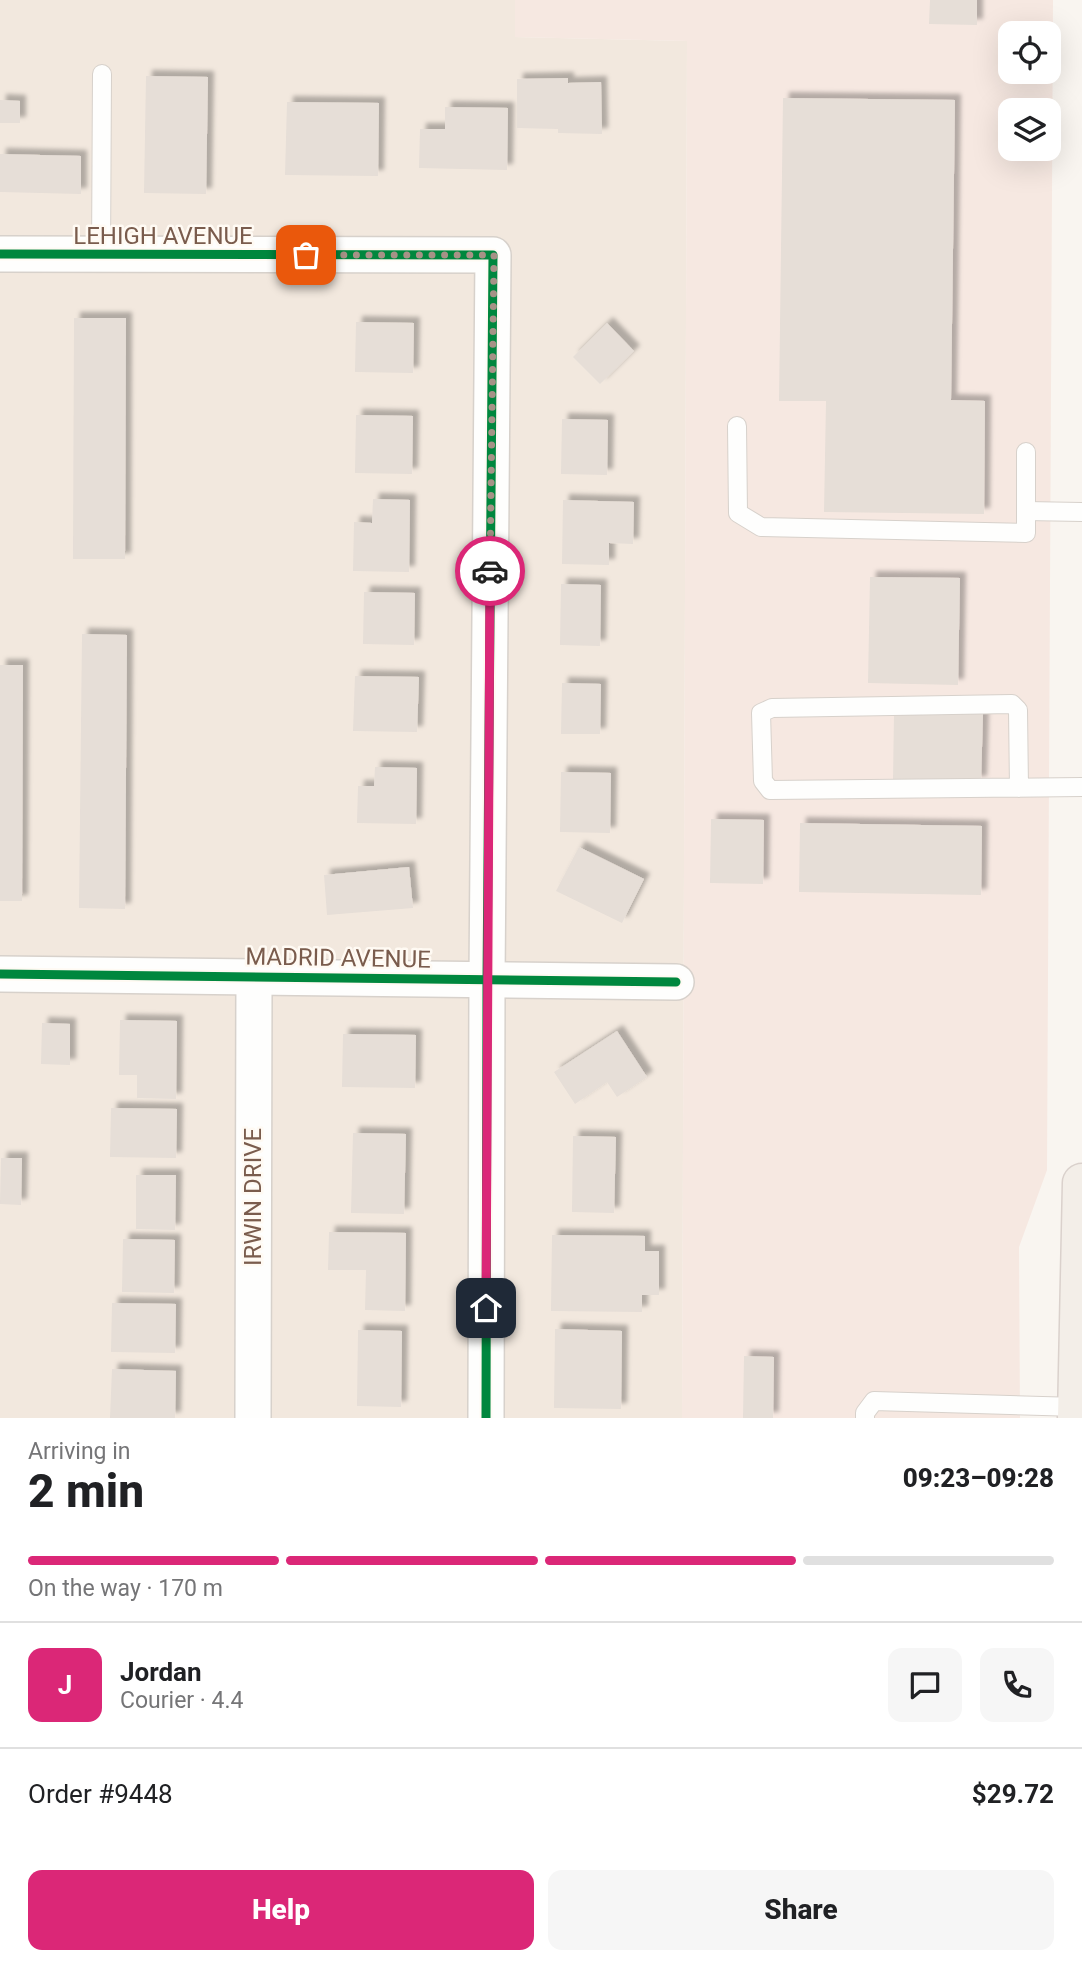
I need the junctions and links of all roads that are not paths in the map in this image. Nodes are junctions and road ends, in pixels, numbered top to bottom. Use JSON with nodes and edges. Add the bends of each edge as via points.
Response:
{"nodes":[{"id":1,"x":103,"y":74,"type":"dead end"},
{"id":2,"x":0,"y":254,"type":"edge"},
{"id":3,"x":101,"y":255,"type":"junction"},
{"id":4,"x":737,"y":426,"type":"dead end"},
{"id":5,"x":1027,"y":452,"type":"dead end"},
{"id":6,"x":1026,"y":511,"type":"junction"},
{"id":7,"x":1082,"y":512,"type":"edge"},
{"id":8,"x":1019,"y":788,"type":"junction"},
{"id":9,"x":1082,"y":788,"type":"edge"},
{"id":10,"x":0,"y":974,"type":"edge"},
{"id":11,"x":254,"y":976,"type":"junction"},
{"id":12,"x":487,"y":979,"type":"junction"},
{"id":13,"x":676,"y":982,"type":"dead end"},
{"id":14,"x":1082,"y":1183,"type":"edge"},
{"id":15,"x":1078,"y":1412,"type":"edge"},
{"id":16,"x":253,"y":1418,"type":"edge"},
{"id":17,"x":486,"y":1418,"type":"edge"},
{"id":18,"x":864,"y":1418,"type":"edge"}],
"edges":[{"from":1,"to":3,"type":"lane"},
{"from":2,"to":3,"type":"street","name":"LEHIGH AVENUE"},
{"from":3,"to":12,"type":"street","name":"LEHIGH AVENUE","via":[[494,255]]},
{"from":4,"to":6,"type":"lane","via":[[738,513],[761,527],[1026,533]]},
{"from":5,"to":6,"type":"lane"},
{"from":6,"to":7,"type":"lane"},
{"from":8,"to":8,"type":"lane","via":[[770,790],[763,781],[761,713],[772,708],[1012,704],[1018,710]]},
{"from":8,"to":9,"type":"lane"},
{"from":10,"to":11,"type":"street","name":"MADRID AVENUE"},
{"from":11,"to":12,"type":"street","name":"MADRID AVENUE"},
{"from":11,"to":16,"type":"street","name":"IRWIN DRIVE"},
{"from":12,"to":13,"type":"street","name":"MADRID AVENUE"},
{"from":12,"to":17,"type":"street"},
{"from":14,"to":15,"type":"main road"},
{"from":15,"to":18,"type":"lane","via":[[874,1401]]}]}
